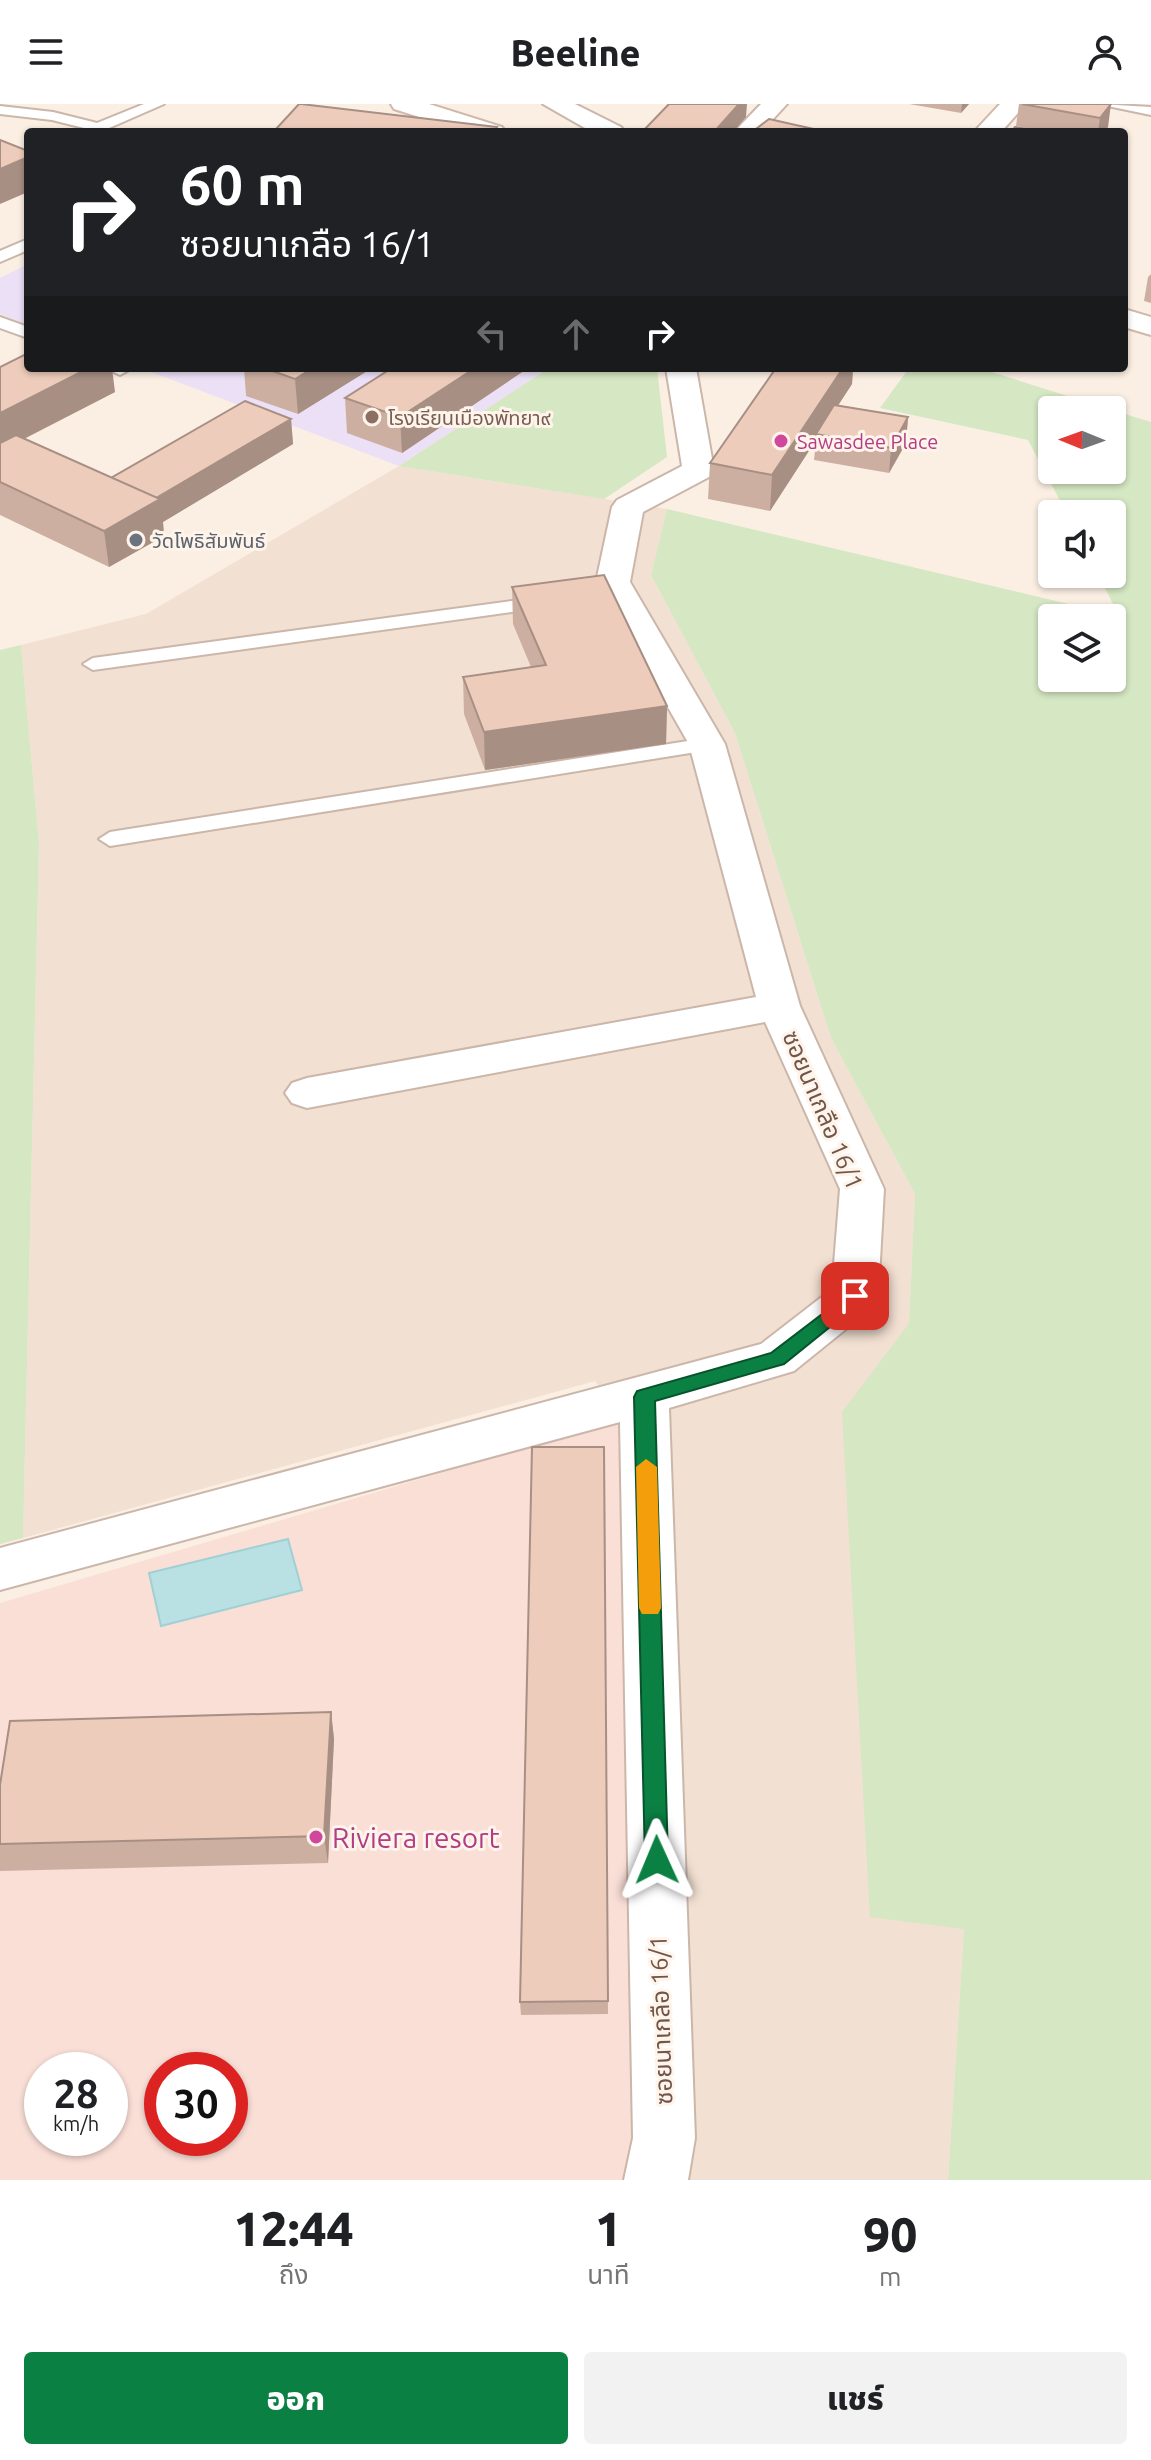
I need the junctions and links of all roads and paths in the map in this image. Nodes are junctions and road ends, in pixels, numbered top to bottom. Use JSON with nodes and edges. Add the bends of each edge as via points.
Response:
{"nodes":[{"id":1,"x":157,"y":104,"type":"edge"},
{"id":2,"x":403,"y":104,"type":"edge"},
{"id":3,"x":558,"y":104,"type":"edge"},
{"id":4,"x":775,"y":104,"type":"edge"},
{"id":5,"x":1014,"y":104,"type":"edge"},
{"id":6,"x":1105,"y":104,"type":"edge"},
{"id":7,"x":0,"y":110,"type":"edge"},
{"id":8,"x":1151,"y":111,"type":"edge"},
{"id":9,"x":97,"y":128,"type":"edge"},
{"id":10,"x":108,"y":128,"type":"edge"},
{"id":11,"x":480,"y":128,"type":"edge"},
{"id":12,"x":604,"y":128,"type":"edge"},
{"id":13,"x":751,"y":128,"type":"edge"},
{"id":14,"x":991,"y":128,"type":"edge"},
{"id":15,"x":24,"y":246,"type":"edge"},
{"id":16,"x":0,"y":257,"type":"edge"},
{"id":17,"x":1128,"y":319,"type":"edge"},
{"id":18,"x":0,"y":322,"type":"edge"},
{"id":19,"x":1151,"y":326,"type":"edge"},
{"id":20,"x":24,"y":331,"type":"edge"},
{"id":21,"x":682,"y":372,"type":"edge"},
{"id":22,"x":573,"y":599,"type":"edge"},
{"id":23,"x":93,"y":664,"type":"dead end"},
{"id":24,"x":707,"y":744,"type":"junction"},
{"id":25,"x":110,"y":839,"type":"dead end"},
{"id":26,"x":779,"y":1006,"type":"junction"},
{"id":27,"x":307,"y":1093,"type":"dead end"},
{"id":28,"x":644,"y":1397,"type":"junction"},
{"id":29,"x":0,"y":1569,"type":"edge"},
{"id":30,"x":656,"y":2180,"type":"edge"}],
"edges":[{"from":1,"to":10,"type":"lane"},
{"from":2,"to":11,"type":"street"},
{"from":3,"to":12,"type":"street"},
{"from":4,"to":13,"type":"street"},
{"from":5,"to":14,"type":"street"},
{"from":6,"to":8,"type":"lane"},
{"from":7,"to":9,"type":"lane"},
{"from":15,"to":16,"type":"lane"},
{"from":17,"to":19,"type":"street"},
{"from":18,"to":20,"type":"lane"},
{"from":21,"to":24,"type":"street","name":"ซอยนาเกลือ 16/1","via":[[698,470],[628,507],[611,593]]},
{"from":22,"to":23,"type":"lane"},
{"from":24,"to":25,"type":"lane"},
{"from":24,"to":26,"type":"street","name":"ซอยนาเกลือ 16/1"},
{"from":26,"to":27,"type":"street"},
{"from":26,"to":28,"type":"street","name":"ซอยนาเกลือ 16/1","via":[[862,1189],[855,1296],[777,1358]]},
{"from":28,"to":29,"type":"street"},
{"from":28,"to":30,"type":"street","name":"ซอยนาเกลือ 16/1","via":[[664,2138]]}]}
